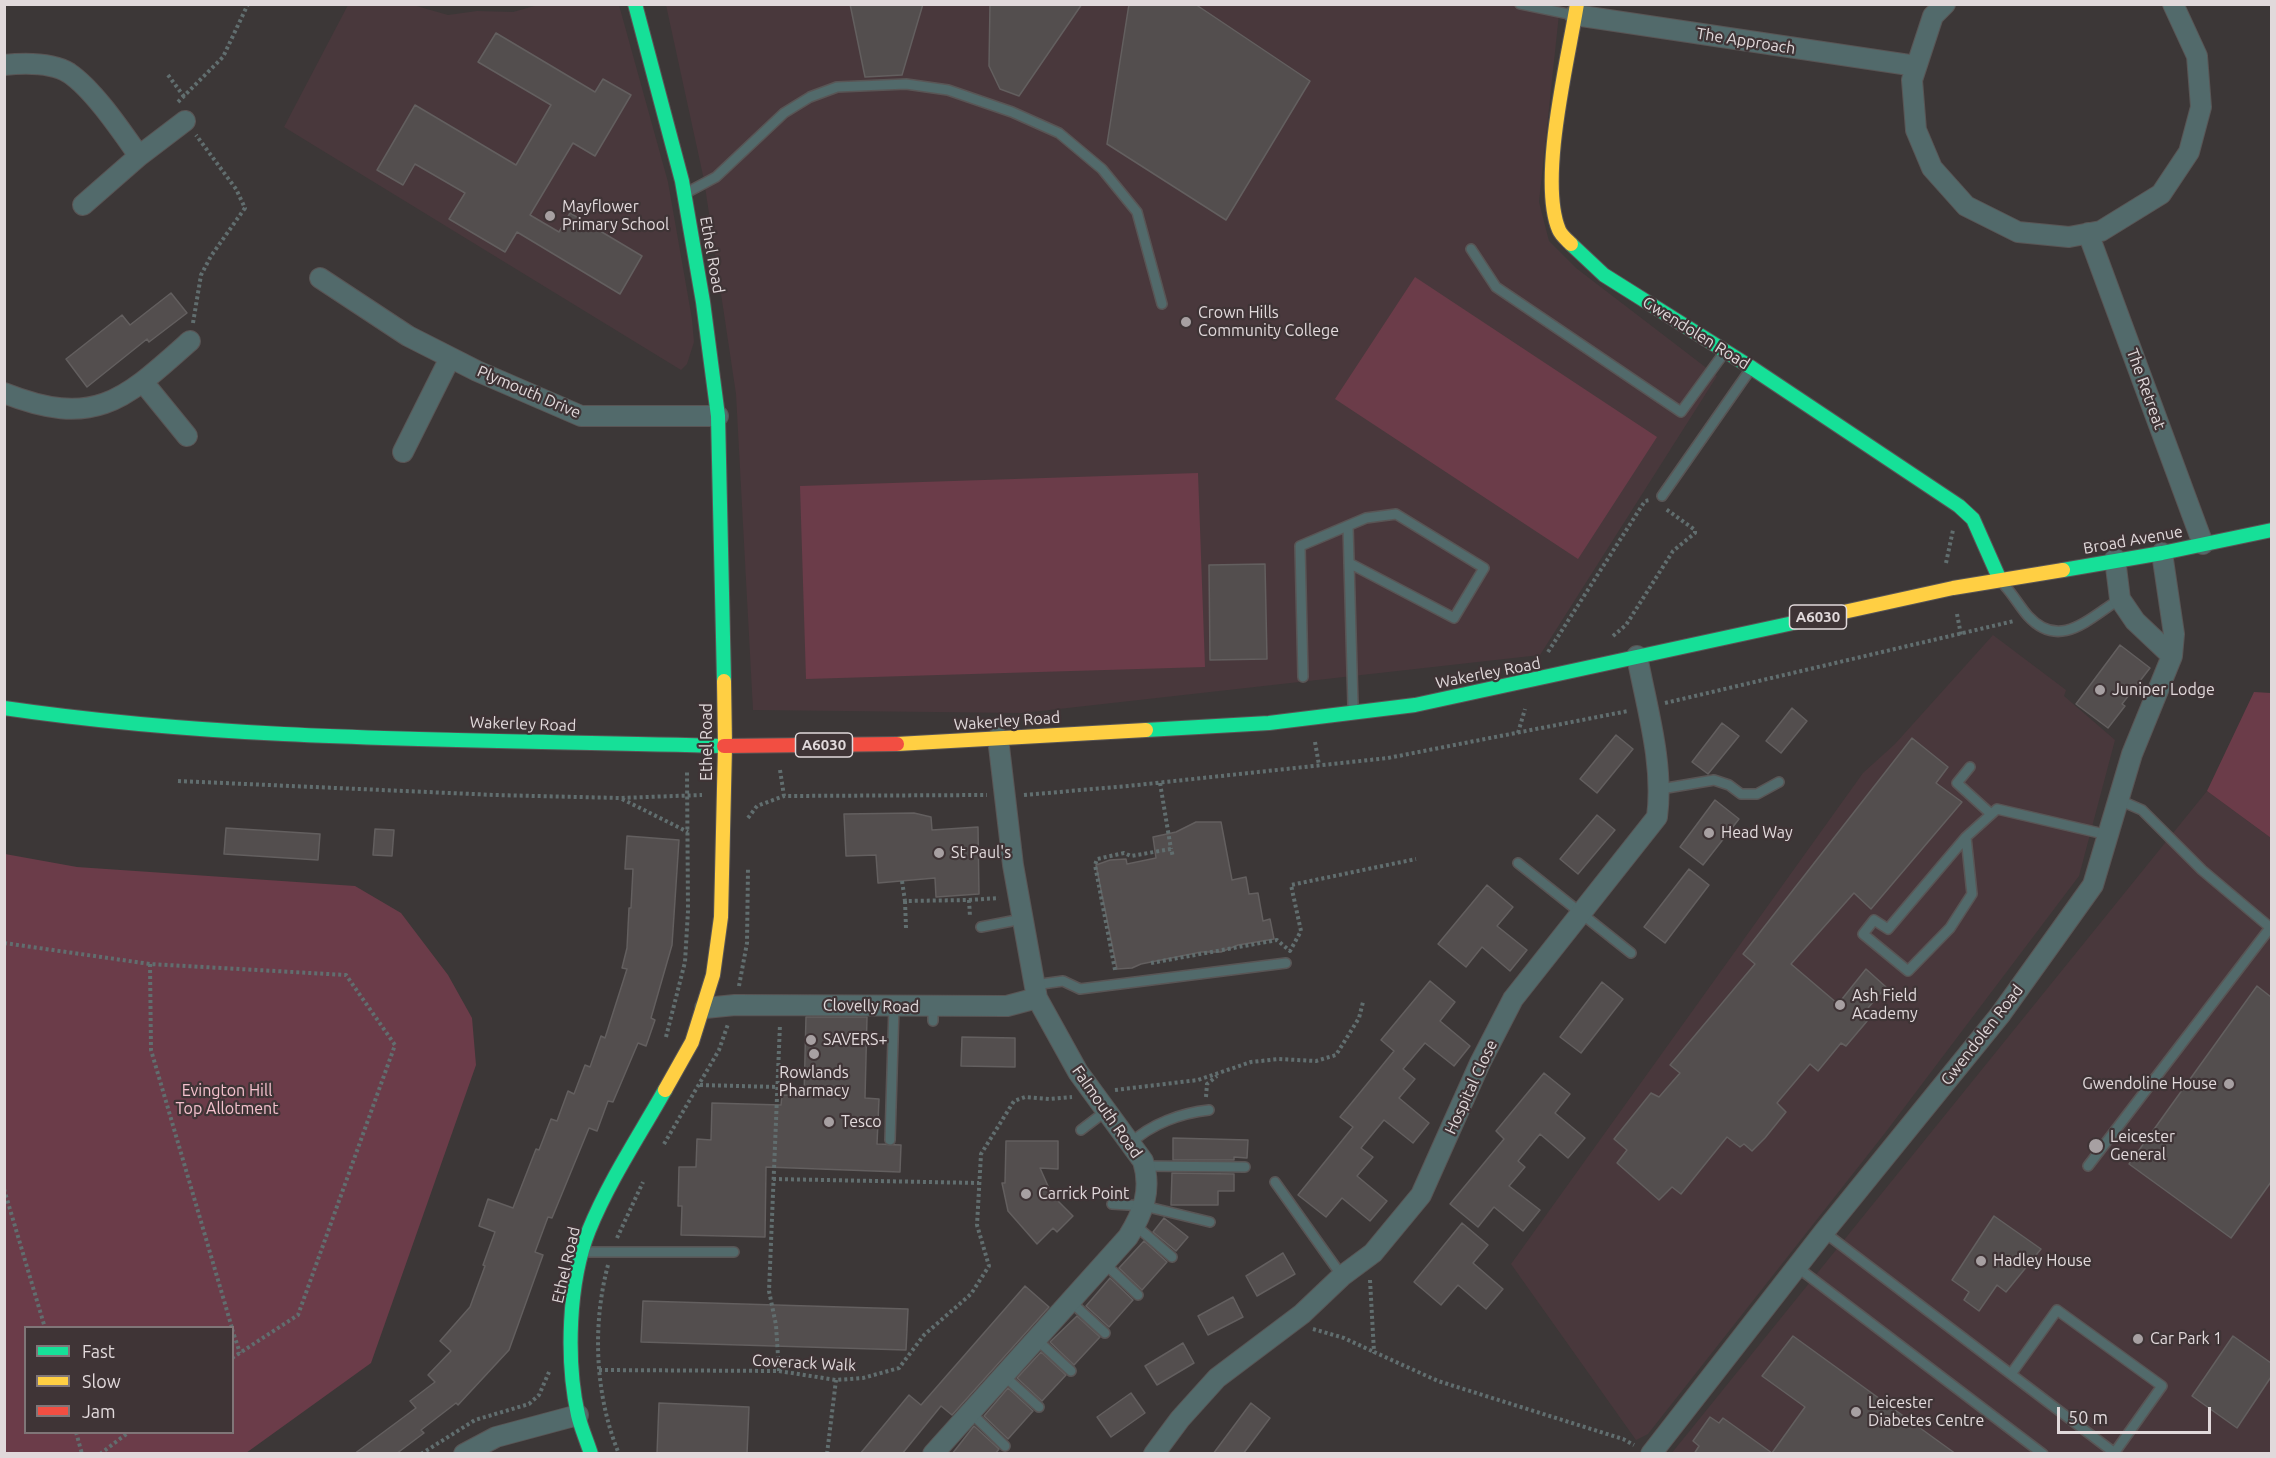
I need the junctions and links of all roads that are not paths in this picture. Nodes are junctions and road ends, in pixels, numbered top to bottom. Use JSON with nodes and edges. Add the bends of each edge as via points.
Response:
{"nodes":[{"id":1,"x":635,"y":4,"type":"edge"},
{"id":2,"x":1520,"y":4,"type":"edge"},
{"id":3,"x":1945,"y":4,"type":"edge"},
{"id":4,"x":2173,"y":4,"type":"edge"},
{"id":5,"x":1576,"y":10,"type":"edge"},
{"id":6,"x":4,"y":65,"type":"edge"},
{"id":7,"x":1916,"y":66,"type":"junction"},
{"id":8,"x":185,"y":121,"type":"road end"},
{"id":9,"x":140,"y":156,"type":"junction"},
{"id":10,"x":684,"y":194,"type":"junction"},
{"id":11,"x":83,"y":205,"type":"dead end"},
{"id":12,"x":2088,"y":233,"type":"junction"},
{"id":13,"x":1471,"y":249,"type":"dead end"},
{"id":14,"x":320,"y":278,"type":"dead end"},
{"id":15,"x":1162,"y":304,"type":"dead end"},
{"id":16,"x":190,"y":341,"type":"road end"},
{"id":17,"x":1725,"y":351,"type":"junction"},
{"id":18,"x":450,"y":357,"type":"junction"},
{"id":19,"x":1752,"y":368,"type":"junction"},
{"id":20,"x":143,"y":382,"type":"junction"},
{"id":21,"x":4,"y":393,"type":"edge"},
{"id":22,"x":718,"y":416,"type":"junction"},
{"id":23,"x":187,"y":436,"type":"dead end"},
{"id":24,"x":402,"y":452,"type":"dead end"},
{"id":25,"x":1662,"y":496,"type":"road end"},
{"id":26,"x":1348,"y":526,"type":"junction"},
{"id":27,"x":2271,"y":530,"type":"edge"},
{"id":28,"x":2203,"y":544,"type":"junction"},
{"id":29,"x":2162,"y":553,"type":"junction"},
{"id":30,"x":2115,"y":559,"type":"junction"},
{"id":31,"x":1349,"y":563,"type":"junction"},
{"id":32,"x":2000,"y":580,"type":"junction"},
{"id":33,"x":2120,"y":599,"type":"junction"},
{"id":34,"x":1637,"y":656,"type":"junction"},
{"id":35,"x":2172,"y":656,"type":"junction"},
{"id":36,"x":1303,"y":677,"type":"dead end"},
{"id":37,"x":4,"y":708,"type":"edge"},
{"id":38,"x":1353,"y":714,"type":"junction"},
{"id":39,"x":998,"y":738,"type":"junction"},
{"id":40,"x":725,"y":746,"type":"junction"},
{"id":41,"x":1970,"y":766,"type":"dead end"},
{"id":42,"x":1779,"y":782,"type":"dead end"},
{"id":43,"x":1661,"y":789,"type":"junction"},
{"id":44,"x":2119,"y":800,"type":"junction"},
{"id":45,"x":1991,"y":814,"type":"junction"},
{"id":46,"x":2108,"y":835,"type":"junction"},
{"id":47,"x":1966,"y":837,"type":"junction"},
{"id":48,"x":1518,"y":863,"type":"dead end"},
{"id":49,"x":1580,"y":912,"type":"junction"},
{"id":50,"x":1022,"y":919,"type":"junction"},
{"id":51,"x":981,"y":927,"type":"dead end"},
{"id":52,"x":2271,"y":929,"type":"edge"},
{"id":53,"x":1631,"y":953,"type":"dead end"},
{"id":54,"x":1286,"y":963,"type":"dead end"},
{"id":55,"x":1035,"y":992,"type":"junction"},
{"id":56,"x":894,"y":1006,"type":"junction"},
{"id":57,"x":705,"y":1008,"type":"junction"},
{"id":58,"x":1209,"y":1110,"type":"road end"},
{"id":59,"x":1106,"y":1111,"type":"junction"},
{"id":60,"x":1081,"y":1130,"type":"dead end"},
{"id":61,"x":890,"y":1140,"type":"dead end"},
{"id":62,"x":1131,"y":1143,"type":"junction"},
{"id":63,"x":1144,"y":1166,"type":"junction"},
{"id":64,"x":2088,"y":1166,"type":"dead end"},
{"id":65,"x":1245,"y":1167,"type":"dead end"},
{"id":66,"x":1275,"y":1182,"type":"dead end"},
{"id":67,"x":1112,"y":1204,"type":"dead end"},
{"id":68,"x":1144,"y":1206,"type":"junction"},
{"id":69,"x":1210,"y":1222,"type":"dead end"},
{"id":70,"x":1135,"y":1226,"type":"junction"},
{"id":71,"x":1824,"y":1232,"type":"junction"},
{"id":72,"x":583,"y":1252,"type":"junction"},
{"id":73,"x":734,"y":1252,"type":"dead end"},
{"id":74,"x":1172,"y":1257,"type":"dead end"},
{"id":75,"x":1104,"y":1263,"type":"junction"},
{"id":76,"x":1797,"y":1267,"type":"junction"},
{"id":77,"x":1342,"y":1276,"type":"junction"},
{"id":78,"x":1138,"y":1295,"type":"dead end"},
{"id":79,"x":1070,"y":1301,"type":"junction"},
{"id":80,"x":1105,"y":1333,"type":"dead end"},
{"id":81,"x":1036,"y":1339,"type":"junction"},
{"id":82,"x":1071,"y":1371,"type":"dead end"},
{"id":83,"x":2011,"y":1374,"type":"junction"},
{"id":84,"x":1003,"y":1375,"type":"junction"},
{"id":85,"x":1039,"y":1407,"type":"dead end"},
{"id":86,"x":970,"y":1412,"type":"junction"},
{"id":87,"x":578,"y":1415,"type":"junction"},
{"id":88,"x":1005,"y":1446,"type":"dead end"},
{"id":89,"x":1646,"y":1451,"type":"edge"},
{"id":90,"x":937,"y":1452,"type":"edge"},
{"id":91,"x":2116,"y":1453,"type":"edge"},
{"id":92,"x":464,"y":1454,"type":"edge"},
{"id":93,"x":591,"y":1454,"type":"edge"},
{"id":94,"x":1154,"y":1454,"type":"edge"},
{"id":95,"x":2043,"y":1454,"type":"edge"}],
"edges":[{"from":1,"to":10,"type":"main road","name":"Ethel Road"},
{"from":2,"to":5,"type":"lane"},
{"from":3,"to":7,"type":"street","via":[[1933,16]]},
{"from":4,"to":12,"type":"street","via":[[2197,56],[2201,107],[2189,152],[2161,194],[2101,231]]},
{"from":5,"to":7,"type":"street","name":"The Approach"},
{"from":5,"to":17,"type":"main road","name":"Gwendolen Road","via":[[1551,163],[1559,231],[1604,275]]},
{"from":6,"to":9,"type":"street","via":[[30,62],[68,73],[104,109]]},
{"from":7,"to":12,"type":"street","via":[[1912,80],[1916,130],[1932,168],[1966,206],[2018,232],[2068,237]]},
{"from":8,"to":9,"type":"street"},
{"from":9,"to":11,"type":"street"},
{"from":10,"to":15,"type":"lane","via":[[716,177],[784,113],[810,97],[848,86],[906,84],[948,90],[1059,133],[1102,169],[1137,212]]},
{"from":10,"to":22,"type":"main road","name":"Ethel Road"},
{"from":12,"to":28,"type":"street","name":"The Retreat"},
{"from":13,"to":17,"type":"lane","via":[[1497,287],[1681,412]]},
{"from":14,"to":18,"type":"street","name":"Plymouth Drive","via":[[408,336]]},
{"from":16,"to":20,"type":"street"},
{"from":17,"to":19,"type":"main road","name":"Gwendolen Road"},
{"from":18,"to":22,"type":"street","name":"Plymouth Drive","via":[[581,416]]},
{"from":18,"to":24,"type":"street"},
{"from":19,"to":25,"type":"lane"},
{"from":19,"to":32,"type":"main road","name":"Gwendolen Road","via":[[1959,506],[1973,519]]},
{"from":20,"to":21,"type":"street","via":[[107,405],[73,410],[34,405]]},
{"from":20,"to":23,"type":"street"},
{"from":22,"to":40,"type":"main road","name":"Ethel Road"},
{"from":26,"to":31,"type":"lane"},
{"from":26,"to":31,"type":"lane","via":[[1366,518],[1396,514],[1484,568],[1454,618]]},
{"from":26,"to":36,"type":"lane","via":[[1300,546]]},
{"from":27,"to":28,"type":"main road","name":"Broad Avenue","number":"A6030"},
{"from":28,"to":29,"type":"main road","name":"Broad Avenue","number":"A6030"},
{"from":29,"to":30,"type":"main road","name":"Broad Avenue","number":"A6030"},
{"from":29,"to":35,"type":"street","name":"Gwendolen Road","via":[[2175,634]]},
{"from":30,"to":32,"type":"main road","name":"Broad Avenue","number":"A6030"},
{"from":30,"to":33,"type":"street"},
{"from":31,"to":38,"type":"lane"},
{"from":32,"to":33,"type":"lane","via":[[2029,617],[2046,630],[2066,633]]},
{"from":32,"to":34,"type":"main road","name":"Wakerley Road","number":"A6030"},
{"from":33,"to":35,"type":"street","via":[[2135,621]]},
{"from":34,"to":38,"type":"main road","name":"Wakerley Road","number":"A6030","via":[[1534,681]]},
{"from":34,"to":43,"type":"street","name":"Hospital Close"},
{"from":35,"to":44,"type":"street","name":"Gwendolen Road","via":[[2132,754]]},
{"from":37,"to":40,"type":"main road","name":"Wakerley Road","number":"A6030","via":[[246,733]]},
{"from":38,"to":39,"type":"main road","name":"Wakerley Road","number":"A6030","via":[[1269,723]]},
{"from":39,"to":40,"type":"main road","name":"Wakerley Road","number":"A6030","via":[[881,745]]},
{"from":39,"to":50,"type":"street","name":"Falmouth Road"},
{"from":40,"to":57,"type":"main road","name":"Ethel Road","via":[[720,917]]},
{"from":41,"to":45,"type":"lane","via":[[1957,783]]},
{"from":42,"to":43,"type":"lane","via":[[1757,794],[1741,794],[1714,780]]},
{"from":43,"to":49,"type":"street","name":"Hospital Close","via":[[1657,817]]},
{"from":44,"to":46,"type":"street","name":"Gwendolen Road"},
{"from":44,"to":52,"type":"lane","via":[[2142,810],[2202,870]]},
{"from":45,"to":46,"type":"lane","via":[[1997,809]]},
{"from":45,"to":47,"type":"lane"},
{"from":46,"to":71,"type":"street","name":"Gwendolen Road","via":[[2093,885],[2073,913],[2000,1015]]},
{"from":47,"to":47,"type":"lane","via":[[1972,894],[1950,928],[1908,971],[1863,934],[1874,920],[1888,929]]},
{"from":48,"to":49,"type":"lane"},
{"from":49,"to":53,"type":"lane"},
{"from":49,"to":77,"type":"street","name":"Hospital Close","via":[[1513,999],[1421,1195],[1370,1255]]},
{"from":50,"to":51,"type":"lane"},
{"from":50,"to":55,"type":"street","name":"Falmouth Road"},
{"from":52,"to":64,"type":"lane"},
{"from":54,"to":55,"type":"lane","via":[[1080,989],[1063,981]]},
{"from":55,"to":56,"type":"street","name":"Clovelly Road","via":[[1007,1006],[933,1014]]},
{"from":55,"to":59,"type":"street","name":"Falmouth Road"},
{"from":56,"to":57,"type":"street","name":"Clovelly Road"},
{"from":56,"to":61,"type":"lane"},
{"from":57,"to":72,"type":"main road","name":"Ethel Road","via":[[692,1042],[603,1200]]},
{"from":58,"to":62,"type":"lane","via":[[1168,1121]]},
{"from":59,"to":60,"type":"lane"},
{"from":59,"to":62,"type":"street","name":"Falmouth Road"},
{"from":62,"to":63,"type":"street","name":"Falmouth Road"},
{"from":63,"to":65,"type":"lane"},
{"from":63,"to":68,"type":"street","name":"Falmouth Road"},
{"from":66,"to":77,"type":"lane"},
{"from":67,"to":68,"type":"lane"},
{"from":68,"to":69,"type":"lane"},
{"from":68,"to":70,"type":"street","name":"Falmouth Road"},
{"from":70,"to":74,"type":"lane"},
{"from":70,"to":75,"type":"street","name":"Falmouth Road"},
{"from":71,"to":76,"type":"street","name":"Gwendolen Road"},
{"from":71,"to":83,"type":"lane"},
{"from":72,"to":73,"type":"lane"},
{"from":72,"to":87,"type":"main road","name":"Ethel Road","via":[[572,1308],[571,1360]]},
{"from":75,"to":78,"type":"lane"},
{"from":75,"to":79,"type":"street","name":"Falmouth Road"},
{"from":76,"to":89,"type":"street","name":"Gwendolen Road"},
{"from":76,"to":95,"type":"lane"},
{"from":77,"to":94,"type":"street","name":"Hospital Close","via":[[1217,1378]]},
{"from":79,"to":80,"type":"lane"},
{"from":79,"to":81,"type":"street","name":"Falmouth Road"},
{"from":81,"to":82,"type":"lane"},
{"from":81,"to":84,"type":"street","name":"Falmouth Road"},
{"from":83,"to":91,"type":"lane"},
{"from":83,"to":91,"type":"lane","via":[[2057,1310],[2162,1386]]},
{"from":84,"to":85,"type":"lane"},
{"from":84,"to":86,"type":"street","name":"Falmouth Road"},
{"from":86,"to":88,"type":"lane"},
{"from":86,"to":90,"type":"street","name":"Falmouth Road"},
{"from":87,"to":92,"type":"street","via":[[496,1437]]},
{"from":87,"to":93,"type":"main road","name":"Ethel Road"}]}
